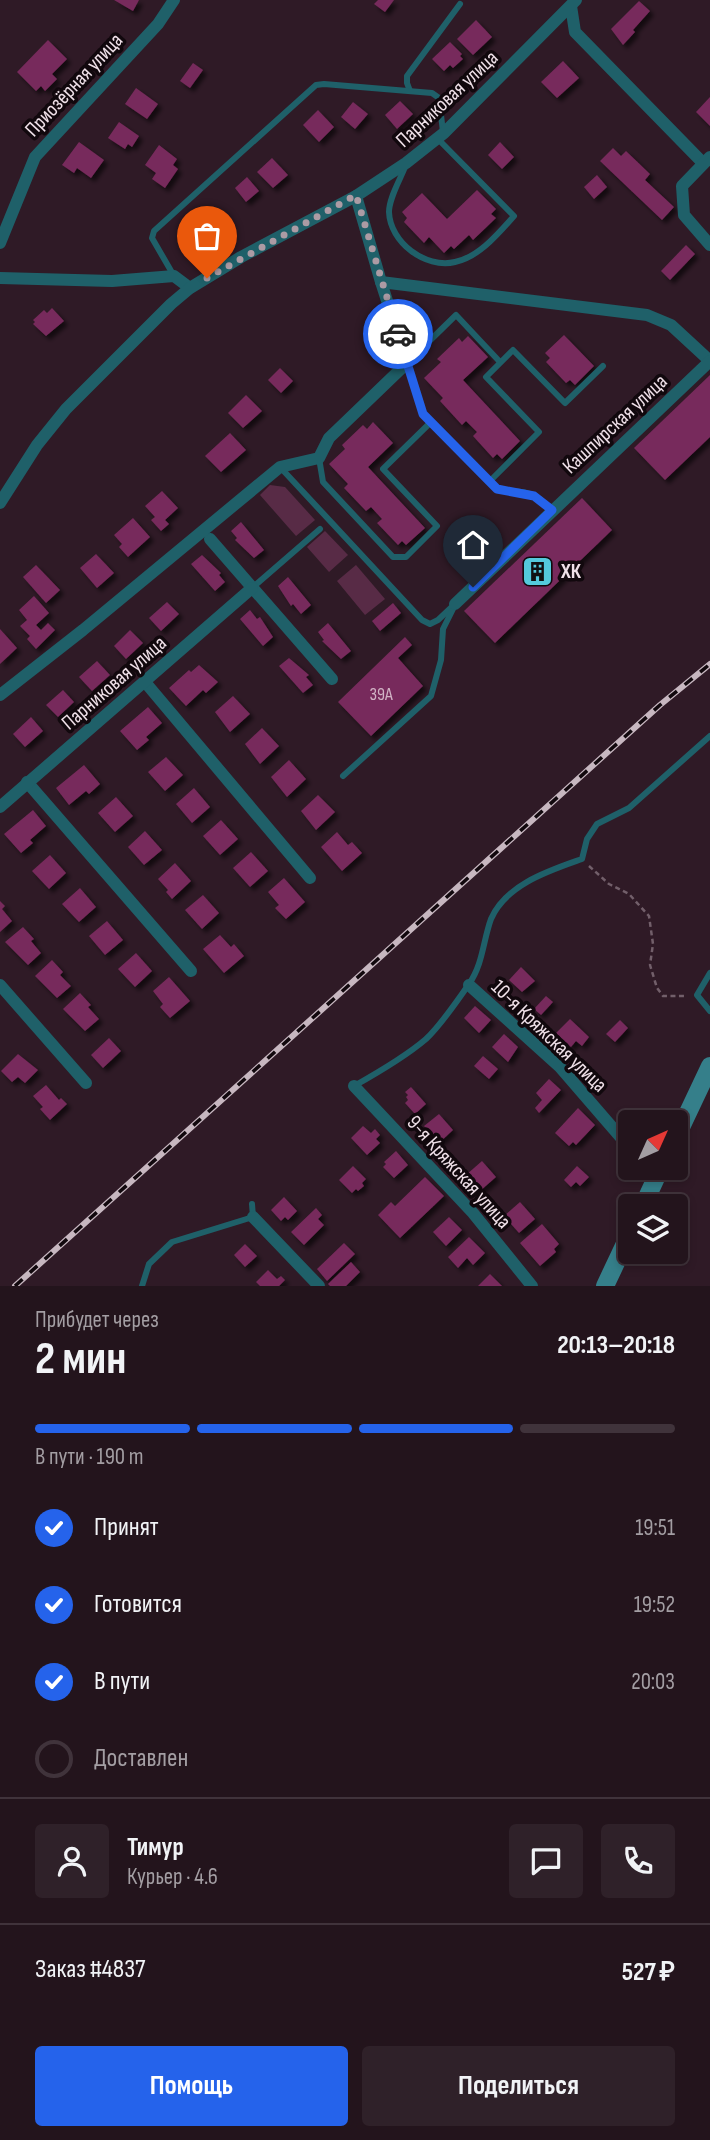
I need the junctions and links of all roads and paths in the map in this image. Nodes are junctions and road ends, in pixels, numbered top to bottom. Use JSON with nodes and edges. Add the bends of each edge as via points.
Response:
{"nodes":[{"id":1,"x":174,"y":0,"type":"edge"},
{"id":2,"x":574,"y":3,"type":"edge"},
{"id":3,"x":460,"y":4,"type":"dead end"},
{"id":4,"x":410,"y":91,"type":"junction"},
{"id":5,"x":440,"y":136,"type":"junction"},
{"id":6,"x":706,"y":160,"type":"edge"},
{"id":7,"x":406,"y":163,"type":"junction"},
{"id":8,"x":356,"y":195,"type":"junction"},
{"id":9,"x":0,"y":243,"type":"edge"},
{"id":10,"x":710,"y":245,"type":"edge"},
{"id":11,"x":174,"y":276,"type":"junction"},
{"id":12,"x":0,"y":278,"type":"edge"},
{"id":13,"x":381,"y":282,"type":"junction"},
{"id":14,"x":190,"y":288,"type":"junction"},
{"id":15,"x":710,"y":361,"type":"edge"},
{"id":16,"x":500,"y":362,"type":"junction"},
{"id":17,"x":407,"y":363,"type":"junction"},
{"id":18,"x":603,"y":366,"type":"dead end"},
{"id":19,"x":431,"y":422,"type":"junction"},
{"id":20,"x":319,"y":458,"type":"junction"},
{"id":21,"x":280,"y":467,"type":"junction"},
{"id":22,"x":489,"y":482,"type":"junction"},
{"id":23,"x":0,"y":503,"type":"edge"},
{"id":24,"x":552,"y":510,"type":"junction"},
{"id":25,"x":320,"y":529,"type":"dead end"},
{"id":26,"x":210,"y":539,"type":"dead end"},
{"id":27,"x":252,"y":588,"type":"junction"},
{"id":28,"x":455,"y":604,"type":"junction"},
{"id":29,"x":332,"y":679,"type":"dead end"},
{"id":30,"x":145,"y":682,"type":"junction"},
{"id":31,"x":0,"y":695,"type":"edge"},
{"id":32,"x":710,"y":736,"type":"edge"},
{"id":33,"x":343,"y":776,"type":"dead end"},
{"id":34,"x":27,"y":782,"type":"junction"},
{"id":35,"x":0,"y":807,"type":"edge"},
{"id":36,"x":582,"y":859,"type":"junction"},
{"id":37,"x":310,"y":878,"type":"dead end"},
{"id":38,"x":191,"y":971,"type":"dead end"},
{"id":39,"x":710,"y":973,"type":"edge"},
{"id":40,"x":0,"y":985,"type":"edge"},
{"id":41,"x":469,"y":985,"type":"junction"},
{"id":42,"x":697,"y":995,"type":"junction"},
{"id":43,"x":710,"y":1011,"type":"edge"},
{"id":44,"x":710,"y":1066,"type":"edge"},
{"id":45,"x":86,"y":1083,"type":"dead end"},
{"id":46,"x":354,"y":1086,"type":"joint"},
{"id":47,"x":688,"y":1113,"type":"edge"},
{"id":48,"x":618,"y":1133,"type":"edge"},
{"id":49,"x":252,"y":1210,"type":"joint"},
{"id":50,"x":618,"y":1258,"type":"edge"},
{"id":51,"x":142,"y":1286,"type":"edge"},
{"id":52,"x":319,"y":1286,"type":"edge"},
{"id":53,"x":532,"y":1286,"type":"edge"},
{"id":54,"x":605,"y":1286,"type":"edge"}],
"edges":[{"from":1,"to":9,"type":"street","name":"Приозёрная улица","via":[[158,24],[34,157]]},
{"from":2,"to":5,"type":"street","name":"Парниковая улица"},
{"from":2,"to":6,"type":"street","via":[[575,32]]},
{"from":3,"to":4,"type":"lane","via":[[408,76]]},
{"from":4,"to":5,"type":"lane","via":[[432,93],[439,99]]},
{"from":4,"to":11,"type":"lane","via":[[316,85],[155,231],[152,238]]},
{"from":5,"to":7,"type":"street","name":"Парниковая улица"},
{"from":5,"to":7,"type":"lane","via":[[514,216],[483,247],[453,263],[430,261],[399,240],[388,209]]},
{"from":6,"to":10,"type":"street","via":[[682,187],[684,215]]},
{"from":7,"to":8,"type":"street","name":"Парниковая улица"},
{"from":8,"to":13,"type":"street"},
{"from":8,"to":14,"type":"street","name":"Парниковая улица"},
{"from":11,"to":12,"type":"street","via":[[112,281]]},
{"from":11,"to":14,"type":"street"},
{"from":13,"to":15,"type":"street","via":[[648,315],[671,325]]},
{"from":13,"to":17,"type":"street"},
{"from":14,"to":23,"type":"street","name":"Парниковая улица","via":[[66,409],[37,444]]},
{"from":15,"to":24,"type":"street","name":"Кашпирская улица"},
{"from":16,"to":17,"type":"lane","via":[[456,315]]},
{"from":16,"to":18,"type":"lane","via":[[513,349],[565,403]]},
{"from":16,"to":22,"type":"lane","via":[[486,377],[539,432]]},
{"from":17,"to":19,"type":"lane","via":[[423,414]]},
{"from":17,"to":20,"type":"street","via":[[328,438]]},
{"from":19,"to":20,"type":"lane","via":[[383,469],[437,526],[406,557],[393,557],[323,482]]},
{"from":19,"to":22,"type":"lane"},
{"from":20,"to":21,"type":"street"},
{"from":21,"to":28,"type":"lane","via":[[422,620],[430,624]]},
{"from":21,"to":31,"type":"street"},
{"from":22,"to":24,"type":"lane","via":[[504,492],[534,496]]},
{"from":24,"to":28,"type":"street","name":"Кашпирская улица"},
{"from":25,"to":27,"type":"lane"},
{"from":26,"to":27,"type":"street"},
{"from":27,"to":29,"type":"street"},
{"from":27,"to":30,"type":"street","name":"Парниковая улица"},
{"from":28,"to":33,"type":"lane","via":[[443,629],[441,660],[430,696]]},
{"from":30,"to":34,"type":"street","name":"Парниковая улица"},
{"from":30,"to":37,"type":"street"},
{"from":32,"to":36,"type":"lane","via":[[629,808],[597,824]]},
{"from":34,"to":35,"type":"street","name":"Парниковая улица"},
{"from":34,"to":38,"type":"street"},
{"from":36,"to":41,"type":"lane","via":[[554,867],[501,903]]},
{"from":36,"to":42,"type":"path","via":[[609,884],[629,894],[649,916],[650,965],[663,996]]},
{"from":39,"to":42,"type":"lane"},
{"from":40,"to":45,"type":"street"},
{"from":41,"to":46,"type":"lane","via":[[427,1038]]},
{"from":41,"to":48,"type":"street","name":"10-я Кряжская улица","via":[[559,1067]]},
{"from":42,"to":43,"type":"lane"},
{"from":44,"to":47,"type":"main road"},
{"from":46,"to":53,"type":"street","name":"9-я Кряжская улица","via":[[472,1213]]},
{"from":49,"to":51,"type":"lane","via":[[172,1242],[149,1264]]},
{"from":49,"to":52,"type":"street"},
{"from":50,"to":54,"type":"main road"}]}
